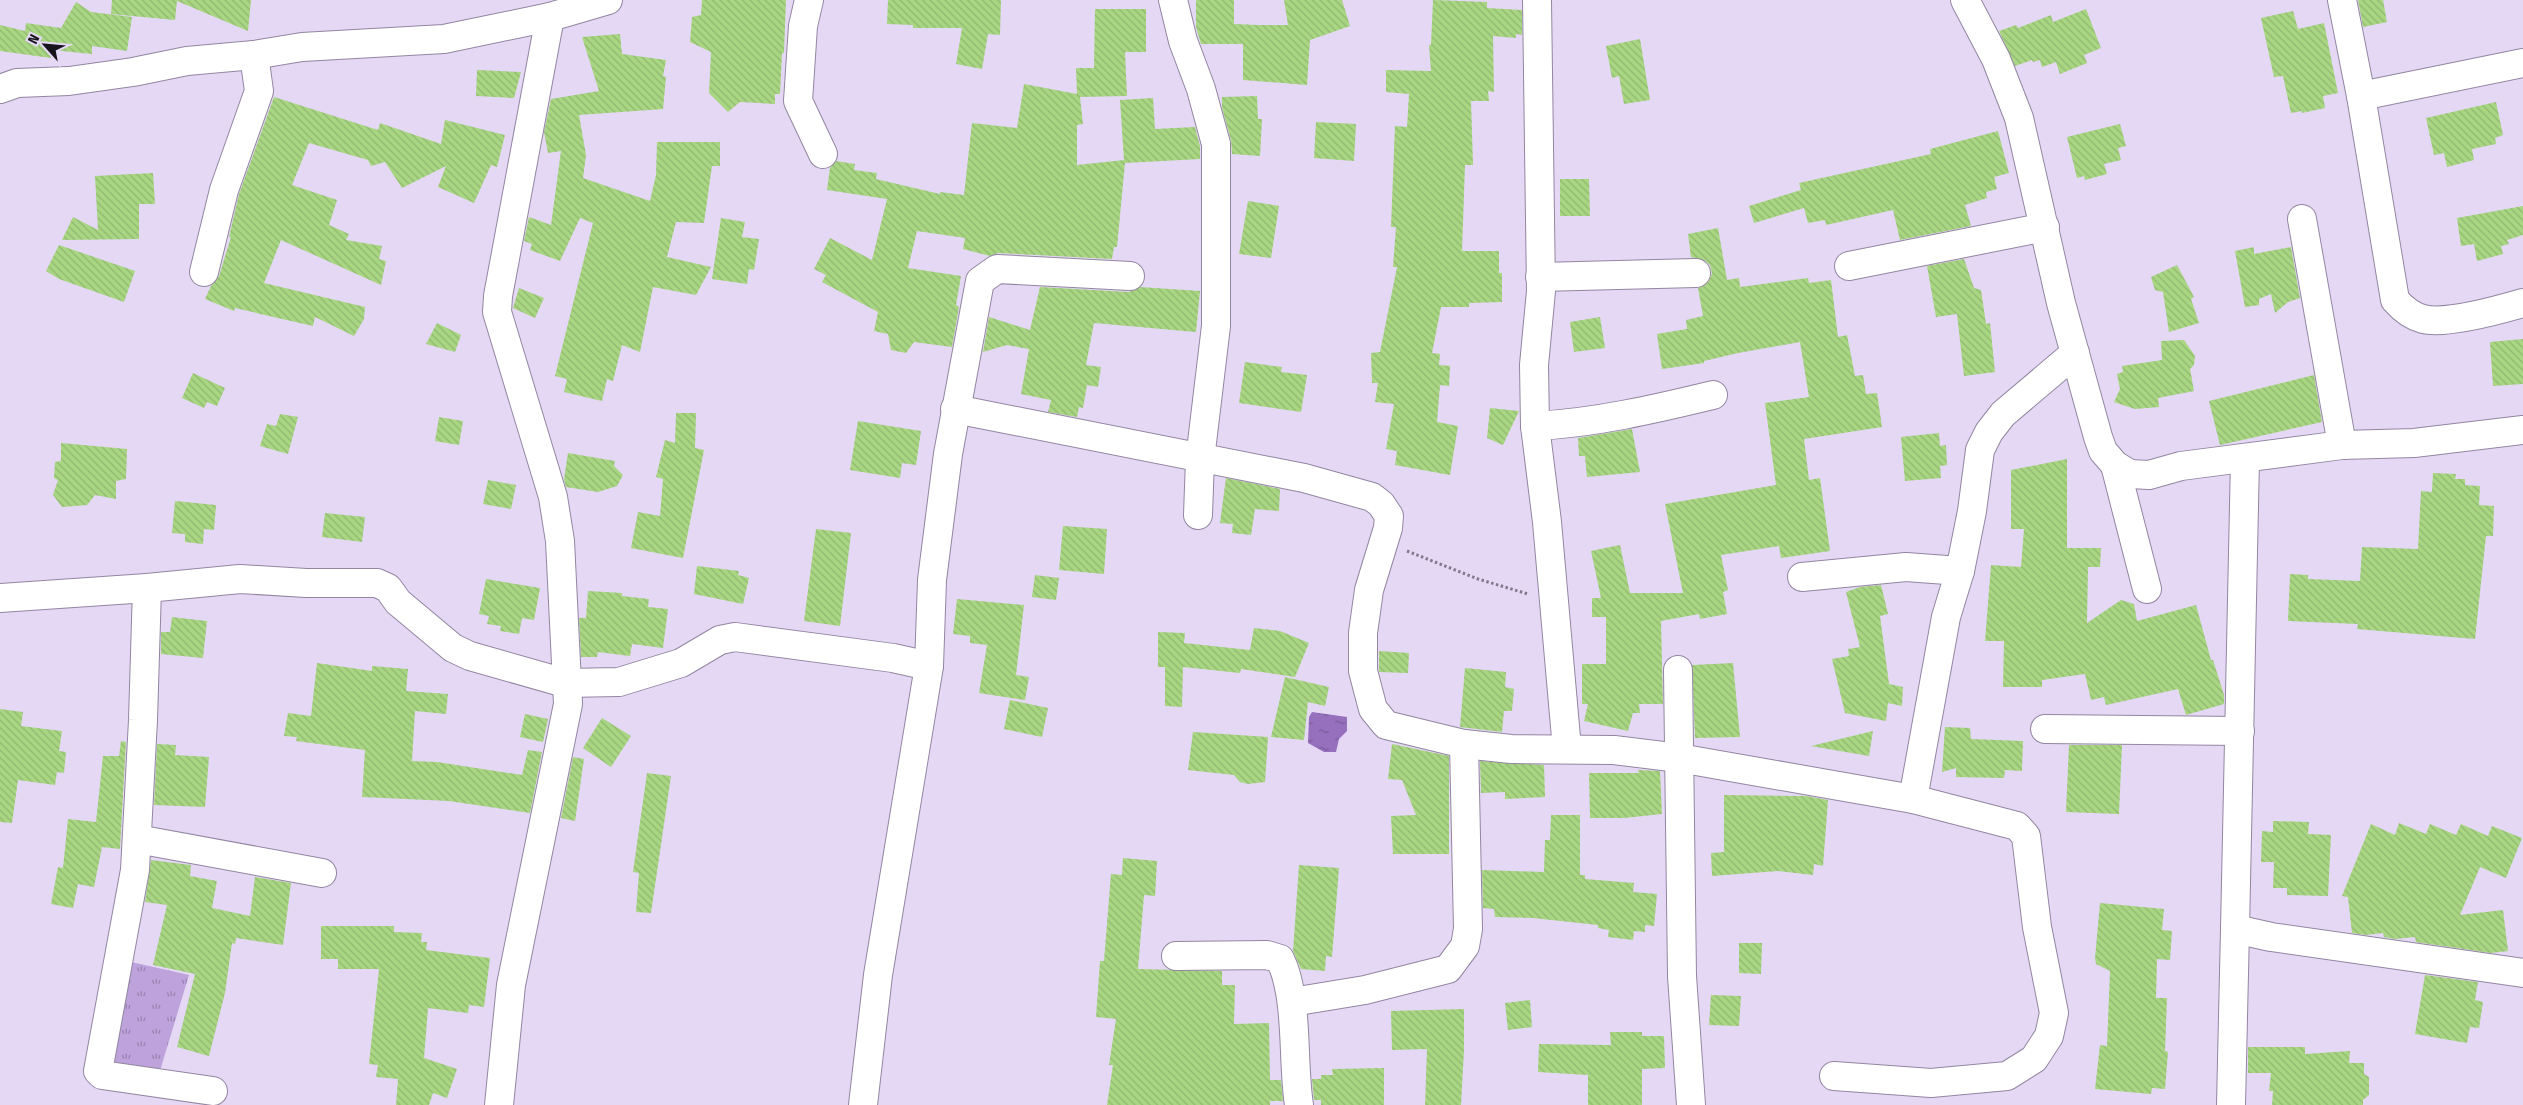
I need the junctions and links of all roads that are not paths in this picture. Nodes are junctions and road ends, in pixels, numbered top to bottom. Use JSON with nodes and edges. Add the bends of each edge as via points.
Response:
{"nodes":[{"id":1,"x":608,"y":0,"type":"edge"},
{"id":2,"x":809,"y":0,"type":"edge"},
{"id":3,"x":1173,"y":0,"type":"edge"},
{"id":4,"x":1537,"y":0,"type":"edge"},
{"id":5,"x":1965,"y":0,"type":"edge"},
{"id":6,"x":2342,"y":0,"type":"edge"},
{"id":7,"x":550,"y":17,"type":"junction"},
{"id":8,"x":254,"y":55,"type":"junction"},
{"id":9,"x":2523,"y":63,"type":"edge"},
{"id":10,"x":6,"y":83,"type":"edge"},
{"id":11,"x":2361,"y":96,"type":"junction"},
{"id":12,"x":823,"y":154,"type":"dead end"},
{"id":13,"x":2302,"y":219,"type":"dead end"},
{"id":14,"x":2045,"y":227,"type":"junction"},
{"id":15,"x":1849,"y":266,"type":"dead end"},
{"id":16,"x":204,"y":272,"type":"dead end"},
{"id":17,"x":1696,"y":273,"type":"dead end"},
{"id":18,"x":1130,"y":276,"type":"dead end"},
{"id":19,"x":1540,"y":277,"type":"junction"},
{"id":20,"x":2523,"y":303,"type":"edge"},
{"id":21,"x":2076,"y":353,"type":"junction"},
{"id":22,"x":1713,"y":395,"type":"dead end"},
{"id":23,"x":955,"y":409,"type":"junction"},
{"id":24,"x":1535,"y":426,"type":"junction"},
{"id":25,"x":2523,"y":430,"type":"edge"},
{"id":26,"x":2342,"y":445,"type":"junction"},
{"id":27,"x":1200,"y":459,"type":"junction"},
{"id":28,"x":2245,"y":459,"type":"junction"},
{"id":29,"x":2115,"y":465,"type":"junction"},
{"id":30,"x":1198,"y":515,"type":"dead end"},
{"id":31,"x":1960,"y":571,"type":"junction"},
{"id":32,"x":1802,"y":577,"type":"dead end"},
{"id":33,"x":147,"y":588,"type":"junction"},
{"id":34,"x":2147,"y":589,"type":"dead end"},
{"id":35,"x":0,"y":598,"type":"edge"},
{"id":36,"x":929,"y":666,"type":"junction"},
{"id":37,"x":1678,"y":670,"type":"dead end"},
{"id":38,"x":565,"y":683,"type":"junction"},
{"id":39,"x":2045,"y":729,"type":"dead end"},
{"id":40,"x":2240,"y":731,"type":"junction"},
{"id":41,"x":1464,"y":744,"type":"junction"},
{"id":42,"x":1567,"y":750,"type":"junction"},
{"id":43,"x":1679,"y":758,"type":"junction"},
{"id":44,"x":1913,"y":799,"type":"junction"},
{"id":45,"x":137,"y":839,"type":"junction"},
{"id":46,"x":322,"y":873,"type":"dead end"},
{"id":47,"x":2235,"y":929,"type":"junction"},
{"id":48,"x":1176,"y":956,"type":"dead end"},
{"id":49,"x":2523,"y":973,"type":"edge"},
{"id":50,"x":1292,"y":1002,"type":"junction"},
{"id":51,"x":1834,"y":1076,"type":"dead end"},
{"id":52,"x":213,"y":1091,"type":"dead end"},
{"id":53,"x":499,"y":1105,"type":"edge"},
{"id":54,"x":863,"y":1105,"type":"edge"},
{"id":55,"x":1299,"y":1105,"type":"edge"},
{"id":56,"x":1691,"y":1105,"type":"edge"},
{"id":57,"x":2231,"y":1105,"type":"edge"}],
"edges":[{"from":1,"to":7,"type":"street"},
{"from":2,"to":12,"type":"street","via":[[803,26],[798,101]]},
{"from":3,"to":27,"type":"street","via":[[1216,144],[1216,326]]},
{"from":4,"to":19,"type":"street"},
{"from":5,"to":14,"type":"street","via":[[1996,59],[2019,118]]},
{"from":6,"to":11,"type":"street"},
{"from":7,"to":8,"type":"street","via":[[444,39],[302,47]]},
{"from":7,"to":38,"type":"street","via":[[497,312],[553,497],[560,542]]},
{"from":8,"to":10,"type":"street","via":[[187,61],[69,81]]},
{"from":8,"to":16,"type":"street","via":[[258,91],[224,190]]},
{"from":9,"to":11,"type":"street"},
{"from":11,"to":20,"type":"street","via":[[2395,300],[2404,311],[2436,321],[2493,312]]},
{"from":13,"to":26,"type":"street"},
{"from":14,"to":15,"type":"street"},
{"from":14,"to":21,"type":"street","via":[[2061,303]]},
{"from":17,"to":19,"type":"street"},
{"from":18,"to":23,"type":"street","via":[[997,269],[980,281]]},
{"from":19,"to":24,"type":"street","via":[[1534,365]]},
{"from":21,"to":29,"type":"street","via":[[2103,451]]},
{"from":21,"to":31,"type":"street","via":[[2022,396],[1988,432],[1980,450]]},
{"from":22,"to":24,"type":"street","via":[[1568,424]]},
{"from":23,"to":27,"type":"street"},
{"from":23,"to":36,"type":"street","via":[[932,580]]},
{"from":24,"to":42,"type":"street","via":[[1555,602]]},
{"from":25,"to":26,"type":"street","via":[[2414,443]]},
{"from":26,"to":28,"type":"street"},
{"from":27,"to":30,"type":"street"},
{"from":27,"to":41,"type":"street","via":[[1304,478],[1366,495],[1381,504],[1389,516],[1388,528],[1369,590],[1363,633],[1363,671],[1368,695],[1373,709],[1386,726]]},
{"from":28,"to":29,"type":"street","via":[[2181,466],[2150,475],[2130,474]]},
{"from":28,"to":40,"type":"street"},
{"from":29,"to":34,"type":"street"},
{"from":31,"to":32,"type":"street","via":[[1906,567]]},
{"from":31,"to":44,"type":"street","via":[[1946,617]]},
{"from":33,"to":35,"type":"street"},
{"from":33,"to":38,"type":"street","via":[[240,579],[377,583],[388,588],[398,602],[453,648],[470,656]]},
{"from":33,"to":45,"type":"street"},
{"from":36,"to":38,"type":"street","via":[[893,658],[735,637],[720,640],[681,663],[628,680]]},
{"from":36,"to":54,"type":"street","via":[[878,975]]},
{"from":37,"to":43,"type":"street"},
{"from":38,"to":53,"type":"street","via":[[568,704],[511,986]]},
{"from":39,"to":40,"type":"street"},
{"from":40,"to":47,"type":"street"},
{"from":41,"to":42,"type":"street"},
{"from":41,"to":50,"type":"street","via":[[1468,929],[1465,946],[1458,958],[1448,969],[1365,990]]},
{"from":42,"to":43,"type":"street","via":[[1614,750]]},
{"from":43,"to":44,"type":"street"},
{"from":43,"to":56,"type":"street","via":[[1682,976]]},
{"from":44,"to":51,"type":"street","via":[[2017,826],[2026,836],[2037,927],[2054,1013],[2049,1036],[2034,1058],[2007,1076],[1931,1083]]},
{"from":45,"to":46,"type":"street"},
{"from":45,"to":52,"type":"street","via":[[135,870],[98,1071],[102,1075]]},
{"from":47,"to":49,"type":"street","via":[[2271,938]]},
{"from":47,"to":57,"type":"street"},
{"from":48,"to":50,"type":"street","via":[[1276,956],[1282,962]]},
{"from":50,"to":55,"type":"street"}]}
